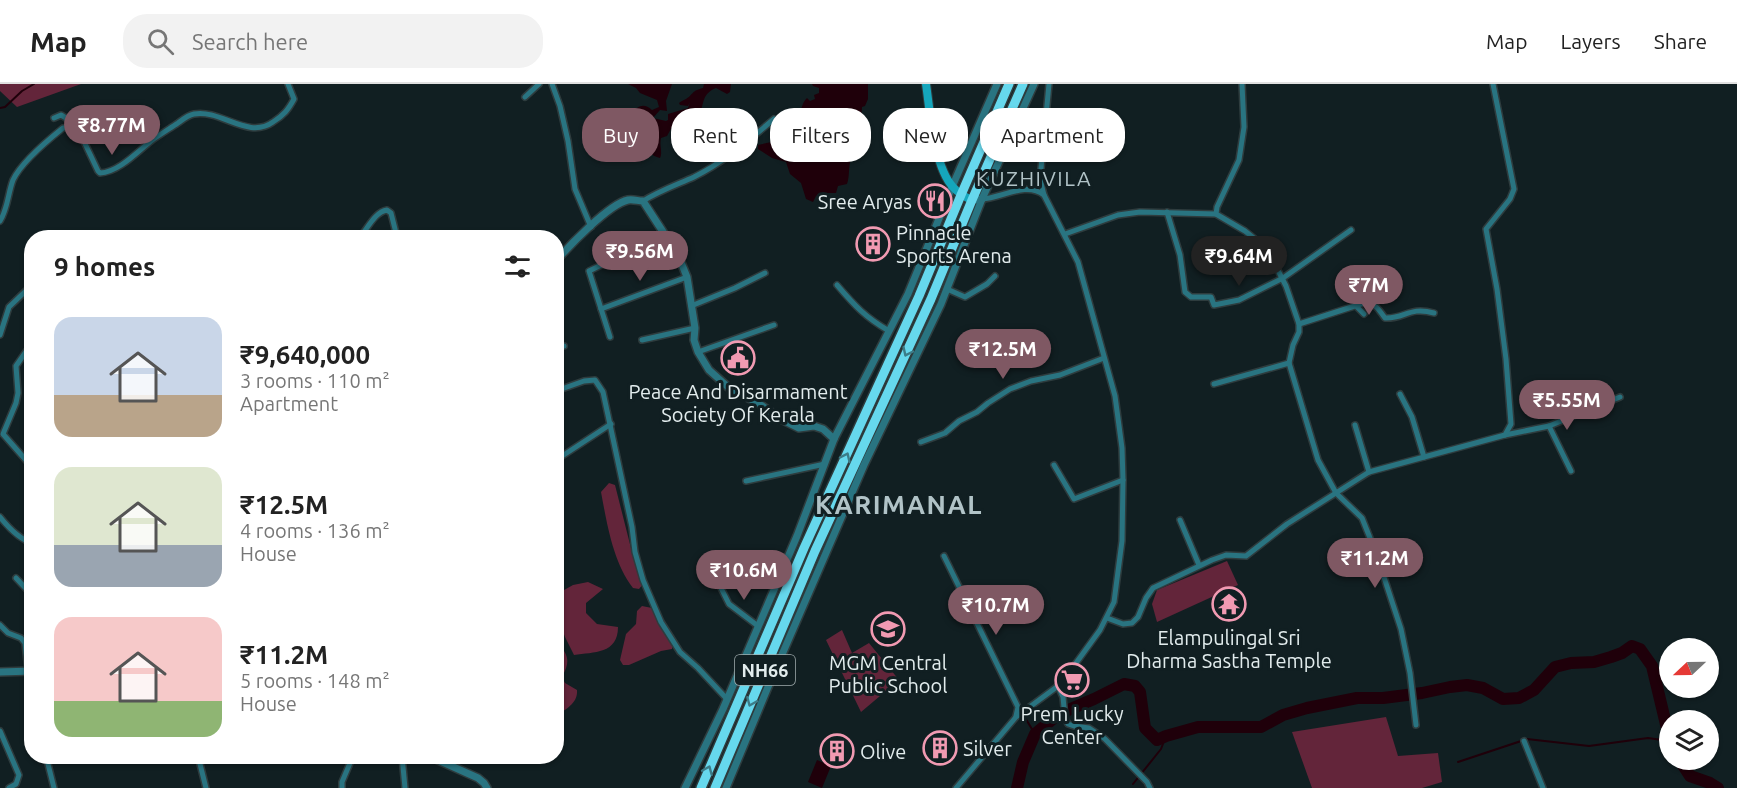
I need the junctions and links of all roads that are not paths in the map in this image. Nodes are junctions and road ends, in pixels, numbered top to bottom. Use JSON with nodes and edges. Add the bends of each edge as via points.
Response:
{"nodes":[{"id":1,"x":288,"y":84,"type":"edge"},
{"id":2,"x":539,"y":84,"type":"edge"},
{"id":3,"x":552,"y":84,"type":"edge"},
{"id":4,"x":926,"y":84,"type":"edge"},
{"id":5,"x":997,"y":84,"type":"edge"},
{"id":6,"x":1009,"y":84,"type":"edge"},
{"id":7,"x":1023,"y":84,"type":"edge"},
{"id":8,"x":1034,"y":84,"type":"edge"},
{"id":9,"x":1049,"y":84,"type":"edge"},
{"id":10,"x":1242,"y":84,"type":"edge"},
{"id":11,"x":1492,"y":84,"type":"edge"},
{"id":12,"x":525,"y":97,"type":"dead end"},
{"id":13,"x":54,"y":118,"type":"dead end"},
{"id":14,"x":770,"y":122,"type":"edge"},
{"id":15,"x":72,"y":127,"type":"junction"},
{"id":16,"x":758,"y":132,"type":"edge"},
{"id":17,"x":716,"y":162,"type":"edge"},
{"id":18,"x":952,"y":187,"type":"junction"},
{"id":19,"x":961,"y":195,"type":"junction"},
{"id":20,"x":1044,"y":195,"type":"junction"},
{"id":21,"x":977,"y":200,"type":"junction"},
{"id":22,"x":643,"y":201,"type":"junction"},
{"id":23,"x":1167,"y":212,"type":"junction"},
{"id":24,"x":1216,"y":214,"type":"junction"},
{"id":25,"x":0,"y":221,"type":"edge"},
{"id":26,"x":591,"y":227,"type":"junction"},
{"id":27,"x":366,"y":230,"type":"edge"},
{"id":28,"x":395,"y":230,"type":"edge"},
{"id":29,"x":1351,"y":230,"type":"dead end"},
{"id":30,"x":665,"y":234,"type":"junction"},
{"id":31,"x":1065,"y":234,"type":"junction"},
{"id":32,"x":564,"y":252,"type":"edge"},
{"id":33,"x":765,"y":273,"type":"dead end"},
{"id":34,"x":995,"y":276,"type":"dead end"},
{"id":35,"x":687,"y":277,"type":"junction"},
{"id":36,"x":1283,"y":278,"type":"junction"},
{"id":37,"x":837,"y":285,"type":"dead end"},
{"id":38,"x":947,"y":289,"type":"junction"},
{"id":39,"x":24,"y":293,"type":"edge"},
{"id":40,"x":1355,"y":305,"type":"junction"},
{"id":41,"x":691,"y":306,"type":"junction"},
{"id":42,"x":601,"y":309,"type":"junction"},
{"id":43,"x":1434,"y":314,"type":"dead end"},
{"id":44,"x":1364,"y":315,"type":"dead end"},
{"id":45,"x":1299,"y":324,"type":"junction"},
{"id":46,"x":774,"y":325,"type":"dead end"},
{"id":47,"x":695,"y":328,"type":"junction"},
{"id":48,"x":889,"y":331,"type":"junction"},
{"id":49,"x":0,"y":335,"type":"edge"},
{"id":50,"x":610,"y":337,"type":"dead end"},
{"id":51,"x":642,"y":340,"type":"dead end"},
{"id":52,"x":698,"y":352,"type":"junction"},
{"id":53,"x":24,"y":354,"type":"edge"},
{"id":54,"x":1104,"y":358,"type":"junction"},
{"id":55,"x":1289,"y":363,"type":"junction"},
{"id":56,"x":1214,"y":384,"type":"dead end"},
{"id":57,"x":564,"y":388,"type":"edge"},
{"id":58,"x":1400,"y":394,"type":"dead end"},
{"id":59,"x":1620,"y":398,"type":"dead end"},
{"id":60,"x":611,"y":424,"type":"junction"},
{"id":61,"x":1355,"y":425,"type":"dead end"},
{"id":62,"x":1549,"y":426,"type":"junction"},
{"id":63,"x":0,"y":428,"type":"edge"},
{"id":64,"x":3,"y":434,"type":"junction"},
{"id":65,"x":1505,"y":435,"type":"junction"},
{"id":66,"x":834,"y":439,"type":"junction"},
{"id":67,"x":921,"y":442,"type":"dead end"},
{"id":68,"x":564,"y":455,"type":"edge"},
{"id":69,"x":24,"y":457,"type":"edge"},
{"id":70,"x":1424,"y":457,"type":"junction"},
{"id":71,"x":825,"y":464,"type":"junction"},
{"id":72,"x":1054,"y":465,"type":"dead end"},
{"id":73,"x":1571,"y":471,"type":"dead end"},
{"id":74,"x":1369,"y":472,"type":"junction"},
{"id":75,"x":1123,"y":480,"type":"junction"},
{"id":76,"x":746,"y":481,"type":"dead end"},
{"id":77,"x":1336,"y":493,"type":"junction"},
{"id":78,"x":0,"y":517,"type":"edge"},
{"id":79,"x":1180,"y":520,"type":"dead end"},
{"id":80,"x":24,"y":540,"type":"edge"},
{"id":81,"x":944,"y":556,"type":"dead end"},
{"id":82,"x":1199,"y":565,"type":"junction"},
{"id":83,"x":16,"y":578,"type":"dead end"},
{"id":84,"x":720,"y":585,"type":"dead end"},
{"id":85,"x":24,"y":586,"type":"edge"},
{"id":86,"x":1107,"y":618,"type":"junction"},
{"id":87,"x":0,"y":625,"type":"edge"},
{"id":88,"x":758,"y":626,"type":"junction"},
{"id":89,"x":24,"y":642,"type":"edge"},
{"id":90,"x":24,"y":671,"type":"edge"},
{"id":91,"x":0,"y":672,"type":"edge"},
{"id":92,"x":1058,"y":686,"type":"junction"},
{"id":93,"x":726,"y":698,"type":"junction"},
{"id":94,"x":1016,"y":717,"type":"junction"},
{"id":95,"x":1416,"y":725,"type":"dead end"},
{"id":96,"x":0,"y":731,"type":"edge"},
{"id":97,"x":1524,"y":741,"type":"dead end"},
{"id":98,"x":48,"y":764,"type":"edge"},
{"id":99,"x":200,"y":764,"type":"edge"},
{"id":100,"x":350,"y":764,"type":"edge"},
{"id":101,"x":403,"y":764,"type":"edge"},
{"id":102,"x":447,"y":764,"type":"edge"},
{"id":103,"x":9,"y":788,"type":"edge"},
{"id":104,"x":54,"y":788,"type":"edge"},
{"id":105,"x":206,"y":788,"type":"edge"},
{"id":106,"x":342,"y":788,"type":"edge"},
{"id":107,"x":405,"y":788,"type":"edge"},
{"id":108,"x":487,"y":788,"type":"edge"},
{"id":109,"x":685,"y":788,"type":"edge"},
{"id":110,"x":701,"y":788,"type":"edge"},
{"id":111,"x":715,"y":788,"type":"edge"},
{"id":112,"x":726,"y":788,"type":"edge"},
{"id":113,"x":956,"y":788,"type":"edge"},
{"id":114,"x":1150,"y":788,"type":"edge"},
{"id":115,"x":1543,"y":788,"type":"edge"}],
"edges":[{"from":1,"to":15,"type":"street","via":[[294,99],[287,113],[267,126],[252,128],[192,114],[106,172],[98,171],[79,131]]},
{"from":2,"to":12,"type":"street"},
{"from":3,"to":26,"type":"street","via":[[568,141],[575,189]]},
{"from":4,"to":18,"type":"main road","via":[[938,156]]},
{"from":5,"to":18,"type":"street"},
{"from":6,"to":19,"type":"highway","number":"NH66"},
{"from":7,"to":21,"type":"highway","number":"NH66"},
{"from":8,"to":21,"type":"street"},
{"from":9,"to":20,"type":"street","via":[[1040,178]]},
{"from":10,"to":24,"type":"street","via":[[1244,127],[1239,160]]},
{"from":11,"to":65,"type":"street","via":[[1514,189],[1486,229],[1506,360],[1511,424]]},
{"from":13,"to":15,"type":"street","via":[[61,115]]},
{"from":14,"to":16,"type":"street"},
{"from":15,"to":25,"type":"street","via":[[63,128],[18,171]]},
{"from":17,"to":22,"type":"street"},
{"from":18,"to":19,"type":"main road"},
{"from":18,"to":48,"type":"street","via":[[909,294]]},
{"from":19,"to":21,"type":"main road"},
{"from":110,"to":19,"type":"highway","number":"NH66","one_way":true,"via":[[804,548],[920,297]]},
{"from":20,"to":21,"type":"street","via":[[1025,189]]},
{"from":20,"to":31,"type":"street"},
{"from":21,"to":38,"type":"street"},
{"from":21,"to":111,"type":"highway","number":"NH66","one_way":true,"via":[[815,551]]},
{"from":22,"to":26,"type":"street","via":[[628,200]]},
{"from":22,"to":30,"type":"street"},
{"from":23,"to":24,"type":"street"},
{"from":23,"to":31,"type":"street","via":[[1118,215]]},
{"from":23,"to":36,"type":"street","via":[[1180,255],[1185,292],[1191,297],[1211,297],[1214,305],[1239,300]]},
{"from":24,"to":36,"type":"street","via":[[1260,243]]},
{"from":26,"to":32,"type":"street"},
{"from":27,"to":28,"type":"street","via":[[387,210]]},
{"from":29,"to":36,"type":"street"},
{"from":30,"to":35,"type":"street"},
{"from":30,"to":42,"type":"street","via":[[589,271]]},
{"from":31,"to":54,"type":"street","via":[[1078,262]]},
{"from":33,"to":41,"type":"street"},
{"from":34,"to":38,"type":"street","via":[[964,297]]},
{"from":35,"to":41,"type":"street"},
{"from":35,"to":42,"type":"street"},
{"from":36,"to":45,"type":"street"},
{"from":37,"to":48,"type":"street","via":[[859,311]]},
{"from":38,"to":112,"type":"street","via":[[860,476]]},
{"from":39,"to":49,"type":"street","via":[[9,307]]},
{"from":40,"to":43,"type":"street","via":[[1372,303],[1386,318],[1421,309]]},
{"from":40,"to":44,"type":"street"},
{"from":40,"to":45,"type":"street"},
{"from":41,"to":47,"type":"street"},
{"from":42,"to":50,"type":"street"},
{"from":45,"to":55,"type":"street"},
{"from":46,"to":52,"type":"street"},
{"from":47,"to":51,"type":"street"},
{"from":47,"to":52,"type":"street"},
{"from":48,"to":66,"type":"street"},
{"from":52,"to":66,"type":"street","via":[[709,370],[728,387],[799,428],[814,426]]},
{"from":53,"to":64,"type":"street","via":[[16,366],[18,393]]},
{"from":54,"to":67,"type":"street","via":[[1010,389],[945,433]]},
{"from":54,"to":75,"type":"street","via":[[1115,396]]},
{"from":55,"to":56,"type":"street"},
{"from":55,"to":77,"type":"street","via":[[1318,460]]},
{"from":57,"to":60,"type":"street","via":[[595,380],[603,392]]},
{"from":58,"to":70,"type":"street","via":[[1412,417]]},
{"from":59,"to":62,"type":"street"},
{"from":60,"to":68,"type":"street"},
{"from":60,"to":93,"type":"street","via":[[643,580],[661,622],[680,652]]},
{"from":61,"to":74,"type":"street"},
{"from":62,"to":65,"type":"street"},
{"from":62,"to":73,"type":"street"},
{"from":63,"to":64,"type":"street"},
{"from":64,"to":69,"type":"street"},
{"from":65,"to":70,"type":"street"},
{"from":66,"to":71,"type":"street"},
{"from":70,"to":74,"type":"street"},
{"from":71,"to":76,"type":"street"},
{"from":71,"to":88,"type":"street"},
{"from":72,"to":75,"type":"street","via":[[1074,499]]},
{"from":74,"to":77,"type":"street"},
{"from":75,"to":86,"type":"street","via":[[1122,541],[1114,602]]},
{"from":77,"to":82,"type":"street","via":[[1246,556],[1226,555]]},
{"from":77,"to":95,"type":"street","via":[[1362,518],[1376,553],[1401,629]]},
{"from":78,"to":80,"type":"street"},
{"from":79,"to":82,"type":"street"},
{"from":81,"to":94,"type":"street","via":[[1018,707]]},
{"from":82,"to":86,"type":"street","via":[[1153,588],[1132,623]]},
{"from":83,"to":85,"type":"street"},
{"from":84,"to":88,"type":"street","via":[[729,604]]},
{"from":86,"to":92,"type":"street"},
{"from":87,"to":89,"type":"street"},
{"from":88,"to":93,"type":"street"},
{"from":90,"to":91,"type":"street"},
{"from":92,"to":94,"type":"street"},
{"from":92,"to":114,"type":"street","via":[[1064,697],[1068,724],[1089,728],[1105,739]]},
{"from":93,"to":109,"type":"street"},
{"from":94,"to":113,"type":"street"},
{"from":96,"to":103,"type":"street","via":[[19,775],[16,784]]},
{"from":97,"to":115,"type":"street"},
{"from":98,"to":104,"type":"street"},
{"from":99,"to":105,"type":"street"},
{"from":100,"to":106,"type":"street"},
{"from":101,"to":107,"type":"street"},
{"from":102,"to":108,"type":"street","via":[[478,778]]}]}
